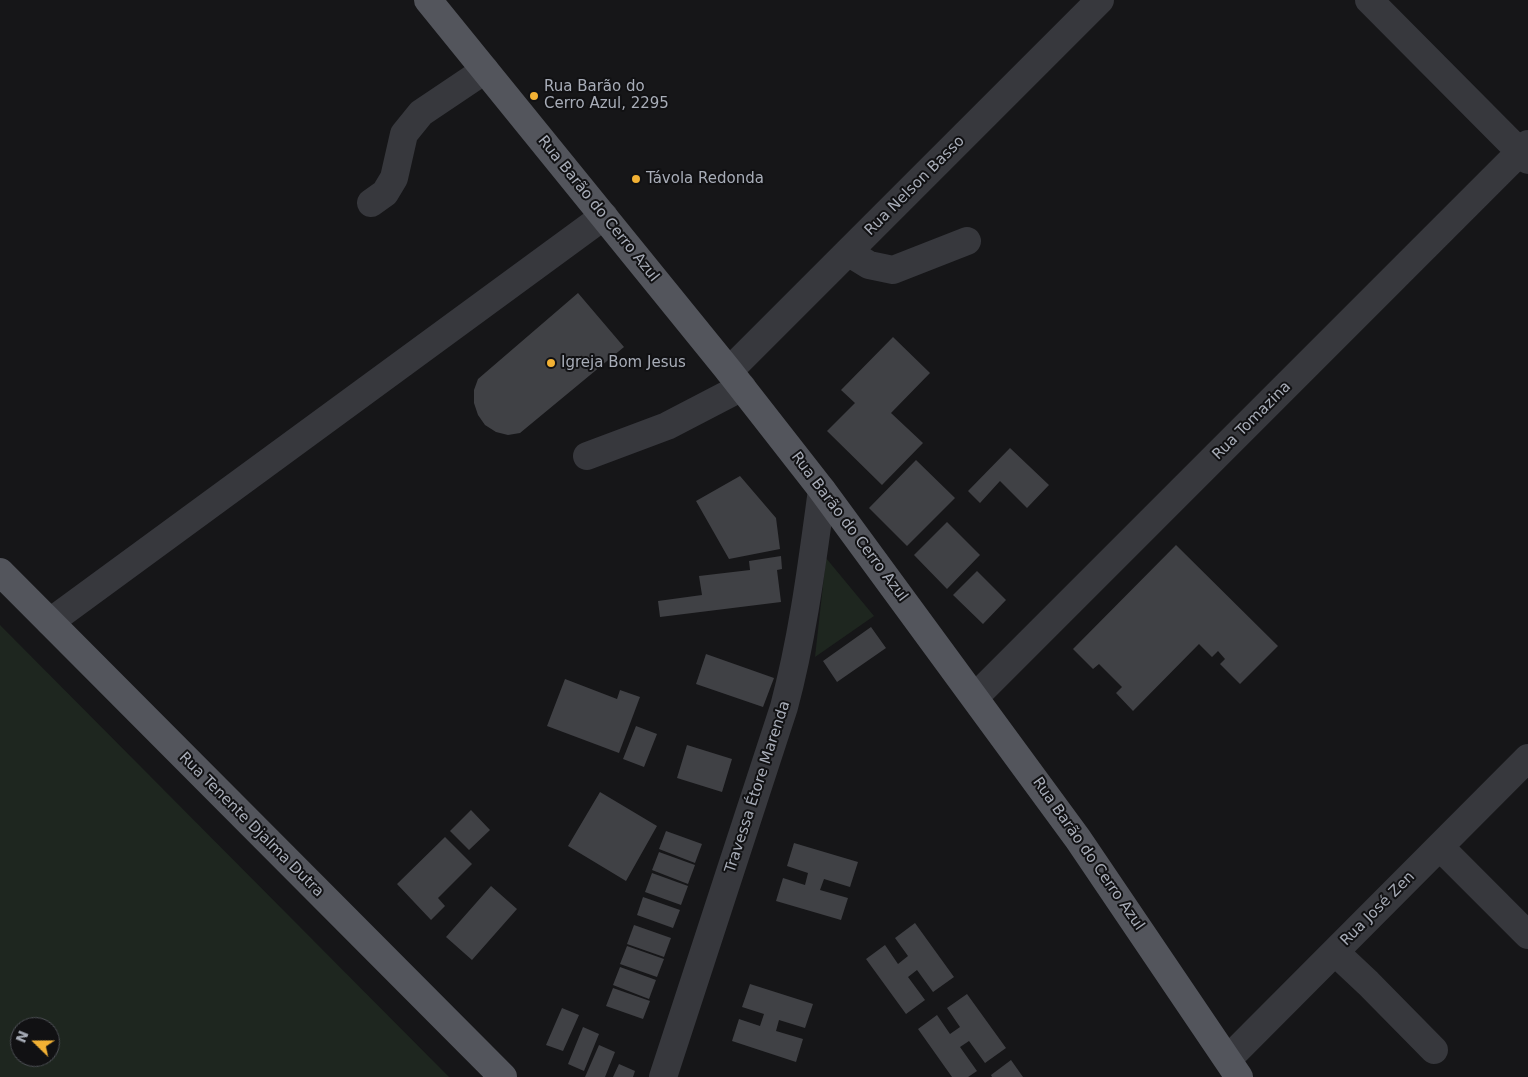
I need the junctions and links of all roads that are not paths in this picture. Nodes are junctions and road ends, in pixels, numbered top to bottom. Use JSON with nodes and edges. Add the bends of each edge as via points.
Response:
{"nodes":[{"id":1,"x":428,"y":0,"type":"edge"},
{"id":2,"x":1100,"y":0,"type":"edge"},
{"id":3,"x":1369,"y":0,"type":"edge"},
{"id":4,"x":485,"y":70,"type":"junction"},
{"id":5,"x":1525,"y":152,"type":"edge"},
{"id":6,"x":371,"y":203,"type":"dead end"},
{"id":7,"x":604,"y":216,"type":"junction"},
{"id":8,"x":967,"y":241,"type":"dead end"},
{"id":9,"x":848,"y":252,"type":"junction"},
{"id":10,"x":735,"y":379,"type":"junction"},
{"id":11,"x":587,"y":456,"type":"dead end"},
{"id":12,"x":822,"y":490,"type":"junction"},
{"id":13,"x":0,"y":572,"type":"edge"},
{"id":14,"x":50,"y":622,"type":"junction"},
{"id":15,"x":975,"y":697,"type":"junction"},
{"id":16,"x":1528,"y":758,"type":"edge"},
{"id":17,"x":1440,"y":847,"type":"junction"},
{"id":18,"x":1528,"y":935,"type":"edge"},
{"id":19,"x":1335,"y":952,"type":"junction"},
{"id":20,"x":1434,"y":1050,"type":"dead end"},
{"id":21,"x":1234,"y":1068,"type":"edge"},
{"id":22,"x":503,"y":1077,"type":"edge"},
{"id":23,"x":663,"y":1077,"type":"edge"}],
"edges":[{"from":1,"to":4,"type":"main road","name":"Rua Barão do Cerro Azul"},
{"from":2,"to":9,"type":"street","name":"Rua Nelson Basso"},
{"from":3,"to":5,"type":"street"},
{"from":4,"to":6,"type":"street","via":[[421,113],[404,134],[394,178],[385,193]]},
{"from":4,"to":7,"type":"main road","name":"Rua Barão do Cerro Azul"},
{"from":5,"to":15,"type":"street","name":"Rua Tomazina"},
{"from":7,"to":10,"type":"main road","name":"Rua Barão do Cerro Azul"},
{"from":7,"to":14,"type":"street"},
{"from":8,"to":9,"type":"street","via":[[893,270],[869,265]]},
{"from":9,"to":10,"type":"street","name":"Rua Nelson Basso"},
{"from":10,"to":11,"type":"street","name":"Rua Nelson Basso","via":[[667,426]]},
{"from":10,"to":12,"type":"main road","name":"Rua Barão do Cerro Azul"},
{"from":12,"to":15,"type":"main road","name":"Rua Barão do Cerro Azul"},
{"from":12,"to":23,"type":"street","name":"Travessa Étore Marenda","via":[[801,637],[790,684]]},
{"from":13,"to":14,"type":"main road","name":"Rua Tenente Djalma Dutra"},
{"from":14,"to":22,"type":"main road","name":"Rua Tenente Djalma Dutra"},
{"from":15,"to":21,"type":"main road","name":"Rua Barão do Cerro Azul","via":[[1078,839]]},
{"from":16,"to":17,"type":"street","name":"Rua José Zen"},
{"from":17,"to":18,"type":"street"},
{"from":17,"to":19,"type":"street","name":"Rua José Zen"},
{"from":19,"to":20,"type":"street"},
{"from":19,"to":21,"type":"street","name":"Rua José Zen"}]}
